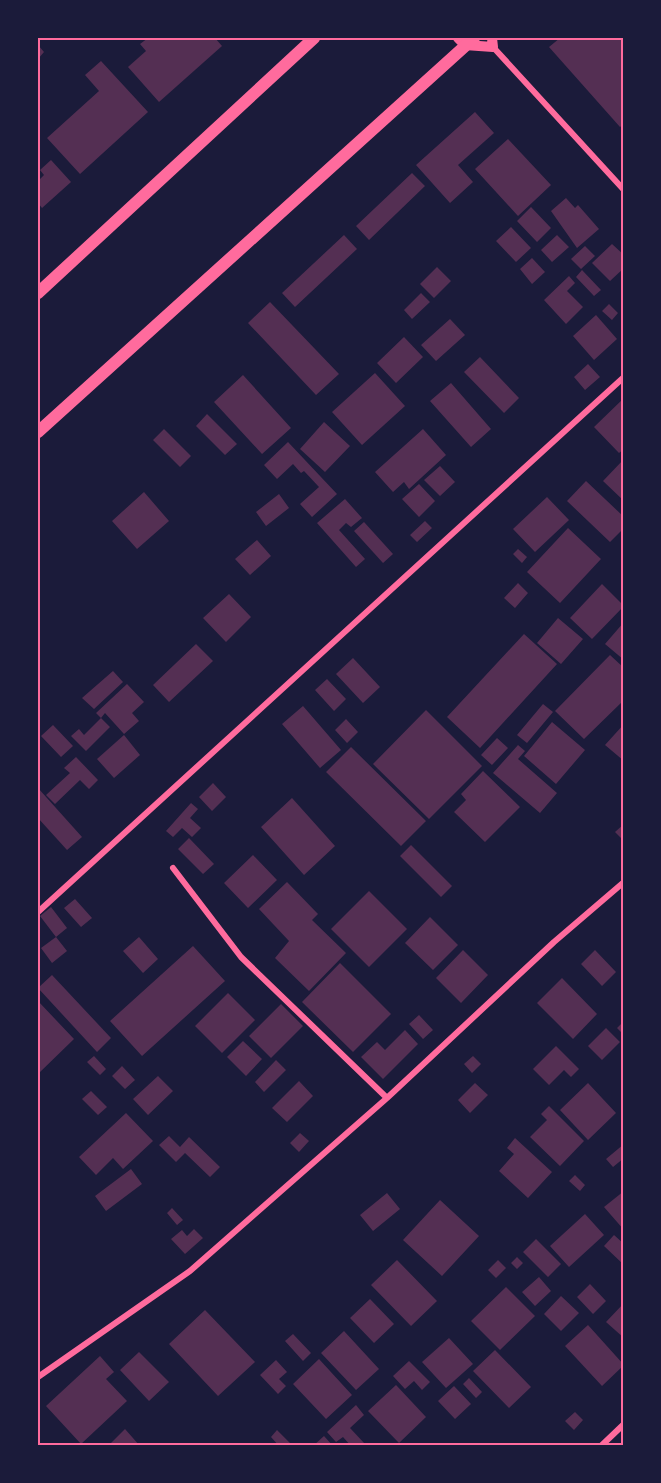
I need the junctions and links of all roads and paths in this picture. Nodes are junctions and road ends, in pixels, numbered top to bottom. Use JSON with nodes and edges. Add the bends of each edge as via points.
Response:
{"nodes":[{"id":1,"x":314,"y":38,"type":"edge"},
{"id":2,"x":466,"y":40,"type":"edge"},
{"id":3,"x":492,"y":42,"type":"edge"},
{"id":4,"x":624,"y":190,"type":"edge"},
{"id":5,"x":38,"y":293,"type":"edge"},
{"id":6,"x":624,"y":377,"type":"edge"},
{"id":7,"x":38,"y":432,"type":"edge"},
{"id":8,"x":173,"y":868,"type":"dead end"},
{"id":9,"x":624,"y":882,"type":"edge"},
{"id":10,"x":38,"y":912,"type":"edge"},
{"id":11,"x":387,"y":1098,"type":"junction"},
{"id":12,"x":38,"y":1377,"type":"edge"},
{"id":13,"x":624,"y":1424,"type":"edge"},
{"id":14,"x":601,"y":1446,"type":"edge"}],
"edges":[{"from":1,"to":5,"type":"main road"},
{"from":2,"to":3,"type":"street"},
{"from":2,"to":7,"type":"main road"},
{"from":3,"to":4,"type":"street"},
{"from":6,"to":10,"type":"street"},
{"from":8,"to":11,"type":"street","via":[[241,957]]},
{"from":9,"to":11,"type":"street"},
{"from":11,"to":12,"type":"street","via":[[190,1270]]},
{"from":13,"to":14,"type":"street"}]}
